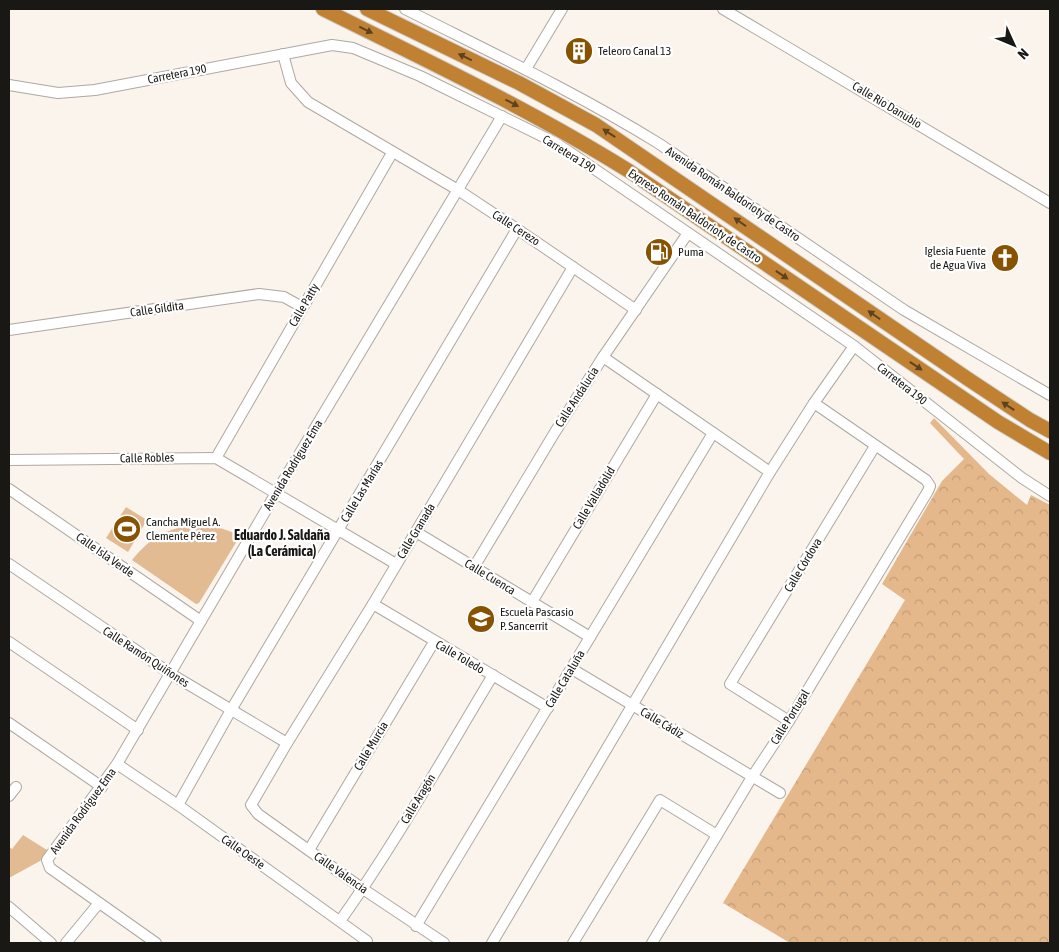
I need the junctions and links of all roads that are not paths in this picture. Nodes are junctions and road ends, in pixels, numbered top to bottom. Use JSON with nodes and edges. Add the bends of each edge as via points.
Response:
{"nodes":[{"id":1,"x":323,"y":9,"type":"edge"},
{"id":2,"x":367,"y":9,"type":"edge"},
{"id":3,"x":405,"y":9,"type":"edge"},
{"id":4,"x":562,"y":9,"type":"edge"},
{"id":5,"x":723,"y":9,"type":"edge"},
{"id":6,"x":283,"y":54,"type":"junction"},
{"id":7,"x":526,"y":69,"type":"junction"},
{"id":8,"x":9,"y":85,"type":"edge"},
{"id":9,"x":502,"y":116,"type":"junction"},
{"id":10,"x":392,"y":153,"type":"junction"},
{"id":11,"x":458,"y":190,"type":"junction"},
{"id":12,"x":1050,"y":203,"type":"edge"},
{"id":13,"x":517,"y":229,"type":"junction"},
{"id":14,"x":688,"y":233,"type":"junction"},
{"id":15,"x":573,"y":267,"type":"junction"},
{"id":16,"x":302,"y":307,"type":"junction"},
{"id":17,"x":636,"y":310,"type":"junction"},
{"id":18,"x":9,"y":330,"type":"edge"},
{"id":19,"x":854,"y":346,"type":"junction"},
{"id":20,"x":603,"y":357,"type":"junction"},
{"id":21,"x":657,"y":394,"type":"junction"},
{"id":22,"x":1050,"y":395,"type":"edge"},
{"id":23,"x":814,"y":403,"type":"junction"},
{"id":24,"x":1050,"y":431,"type":"edge"},
{"id":25,"x":713,"y":433,"type":"junction"},
{"id":26,"x":875,"y":446,"type":"junction"},
{"id":27,"x":1050,"y":453,"type":"edge"},
{"id":28,"x":216,"y":458,"type":"junction"},
{"id":29,"x":9,"y":460,"type":"edge"},
{"id":30,"x":770,"y":472,"type":"junction"},
{"id":31,"x":9,"y":489,"type":"edge"},
{"id":32,"x":276,"y":494,"type":"junction"},
{"id":33,"x":1049,"y":495,"type":"edge"},
{"id":34,"x":338,"y":530,"type":"junction"},
{"id":35,"x":416,"y":532,"type":"junction"},
{"id":36,"x":9,"y":564,"type":"edge"},
{"id":37,"x":396,"y":564,"type":"junction"},
{"id":38,"x":474,"y":567,"type":"junction"},
{"id":39,"x":532,"y":602,"type":"junction"},
{"id":40,"x":373,"y":604,"type":"junction"},
{"id":41,"x":201,"y":621,"type":"junction"},
{"id":42,"x":590,"y":637,"type":"junction"},
{"id":43,"x":9,"y":642,"type":"edge"},
{"id":44,"x":434,"y":642,"type":"junction"},
{"id":45,"x":572,"y":670,"type":"junction"},
{"id":46,"x":171,"y":674,"type":"junction"},
{"id":47,"x":493,"y":675,"type":"junction"},
{"id":48,"x":633,"y":706,"type":"junction"},
{"id":49,"x":548,"y":708,"type":"junction"},
{"id":50,"x":231,"y":710,"type":"junction"},
{"id":51,"x":789,"y":721,"type":"junction"},
{"id":52,"x":9,"y":724,"type":"edge"},
{"id":53,"x":138,"y":730,"type":"junction"},
{"id":54,"x":287,"y":743,"type":"junction"},
{"id":55,"x":117,"y":764,"type":"junction"},
{"id":56,"x":752,"y":777,"type":"junction"},
{"id":57,"x":16,"y":787,"type":"dead end"},
{"id":58,"x":102,"y":787,"type":"junction"},
{"id":59,"x":780,"y":793,"type":"dead end"},
{"id":60,"x":258,"y":795,"type":"joint"},
{"id":61,"x":9,"y":796,"type":"edge"},
{"id":62,"x":178,"y":805,"type":"junction"},
{"id":63,"x":717,"y":835,"type":"junction"},
{"id":64,"x":309,"y":850,"type":"junction"},
{"id":65,"x":363,"y":889,"type":"junction"},
{"id":66,"x":99,"y":903,"type":"junction"},
{"id":67,"x":9,"y":907,"type":"edge"},
{"id":68,"x":340,"y":921,"type":"junction"},
{"id":69,"x":416,"y":926,"type":"junction"},
{"id":70,"x":366,"y":942,"type":"edge"},
{"id":71,"x":51,"y":943,"type":"edge"},
{"id":72,"x":66,"y":943,"type":"edge"},
{"id":73,"x":155,"y":943,"type":"edge"},
{"id":74,"x":444,"y":943,"type":"edge"},
{"id":75,"x":492,"y":943,"type":"edge"},
{"id":76,"x":573,"y":943,"type":"edge"},
{"id":77,"x":652,"y":943,"type":"edge"}],
"edges":[{"from":1,"to":27,"type":"highway","name":"Expreso Román Baldorioty de Castro","one_way":true,"via":[[584,143],[998,422]]},
{"from":24,"to":2,"type":"highway","name":"Expreso Román Baldorioty de Castro","one_way":true,"via":[[1008,406],[596,125],[519,83]]},
{"from":3,"to":7,"type":"street","name":"Avenida Román Baldorioty de Castro"},
{"from":4,"to":7,"type":"street"},
{"from":5,"to":12,"type":"street","name":"Calle Río Danubio"},
{"from":6,"to":8,"type":"street","name":"Carretera 190","via":[[95,90],[58,93]]},
{"from":6,"to":9,"type":"street","name":"Carretera 190","via":[[332,45],[353,48]]},
{"from":6,"to":10,"type":"street","name":"Calle Cerezo","via":[[291,83],[308,102]]},
{"from":7,"to":22,"type":"street","name":"Avenida Román Baldorioty de Castro","via":[[630,125],[904,310]]},
{"from":9,"to":11,"type":"street","name":"Avenida Rodríguez Ema"},
{"from":9,"to":14,"type":"street","name":"Carretera 190","via":[[568,151]]},
{"from":10,"to":11,"type":"street","name":"Calle Cerezo"},
{"from":10,"to":16,"type":"street","name":"Calle Patty"},
{"from":11,"to":13,"type":"street","name":"Calle Cerezo"},
{"from":11,"to":32,"type":"street","name":"Avenida Rodríguez Ema"},
{"from":13,"to":15,"type":"street","name":"Calle Cerezo"},
{"from":13,"to":34,"type":"street","name":"Calle Las Marías"},
{"from":14,"to":17,"type":"street","name":"Calle Andalucía"},
{"from":14,"to":19,"type":"street","name":"Carretera 190"},
{"from":15,"to":17,"type":"street","name":"Calle Cerezo"},
{"from":15,"to":35,"type":"street","name":"Calle Granada"},
{"from":16,"to":18,"type":"street","name":"Calle Gildita","via":[[284,297],[259,294]]},
{"from":16,"to":28,"type":"street","name":"Calle Patty"},
{"from":17,"to":20,"type":"street","name":"Calle Andalucía"},
{"from":19,"to":23,"type":"street"},
{"from":19,"to":33,"type":"street","name":"Carretera 190","via":[[1022,478]]},
{"from":20,"to":21,"type":"street"},
{"from":20,"to":38,"type":"street","name":"Calle Andalucía"},
{"from":21,"to":25,"type":"street"},
{"from":21,"to":39,"type":"street","name":"Calle Valladolid"},
{"from":23,"to":26,"type":"street"},
{"from":23,"to":30,"type":"street"},
{"from":25,"to":30,"type":"street"},
{"from":25,"to":42,"type":"street","name":"Calle Cataluña"},
{"from":26,"to":51,"type":"street","name":"Calle Portugal","via":[[930,486]]},
{"from":26,"to":51,"type":"street","name":"Calle Córdova","via":[[730,684]]},
{"from":28,"to":29,"type":"street","name":"Calle Robles"},
{"from":28,"to":32,"type":"street"},
{"from":30,"to":48,"type":"street"},
{"from":31,"to":41,"type":"street","name":"Calle Isla Verde"},
{"from":32,"to":34,"type":"street"},
{"from":32,"to":41,"type":"street","name":"Avenida Rodríguez Ema"},
{"from":34,"to":37,"type":"street"},
{"from":34,"to":50,"type":"street","name":"Calle Las Marías"},
{"from":35,"to":37,"type":"street","name":"Calle Granada"},
{"from":35,"to":38,"type":"street","name":"Calle Cuenca"},
{"from":36,"to":46,"type":"street","name":"Calle Ramón Quiñones"},
{"from":37,"to":40,"type":"street","name":"Calle Granada"},
{"from":38,"to":39,"type":"street","name":"Calle Cuenca"},
{"from":39,"to":42,"type":"street","name":"Calle Cuenca"},
{"from":40,"to":44,"type":"street","name":"Calle Toledo"},
{"from":40,"to":54,"type":"street","name":"Calle Granada"},
{"from":41,"to":46,"type":"street","name":"Avenida Rodríguez Ema"},
{"from":42,"to":45,"type":"street","name":"Calle Cataluña"},
{"from":43,"to":53,"type":"street"},
{"from":44,"to":47,"type":"street","name":"Calle Toledo"},
{"from":44,"to":64,"type":"street","name":"Calle Murcia"},
{"from":45,"to":48,"type":"street","name":"Calle Cádiz"},
{"from":45,"to":49,"type":"street","name":"Calle Cataluña"},
{"from":46,"to":50,"type":"street","name":"Calle Ramón Quiñones"},
{"from":46,"to":53,"type":"street","name":"Avenida Rodríguez Ema"},
{"from":47,"to":49,"type":"street","name":"Calle Toledo"},
{"from":47,"to":65,"type":"street","name":"Calle Aragón"},
{"from":48,"to":56,"type":"street","name":"Calle Cádiz"},
{"from":48,"to":75,"type":"street"},
{"from":49,"to":69,"type":"street","name":"Calle Cataluña"},
{"from":50,"to":54,"type":"street","name":"Calle Ramón Quiñones"},
{"from":50,"to":62,"type":"street","name":"Calle Las Marías"},
{"from":51,"to":56,"type":"street","name":"Calle Portugal"},
{"from":52,"to":58,"type":"street"},
{"from":53,"to":55,"type":"street","name":"Avenida Rodríguez Ema"},
{"from":54,"to":60,"type":"street","name":"Calle Granada"},
{"from":55,"to":58,"type":"street","name":"Avenida Rodríguez Ema"},
{"from":55,"to":62,"type":"street","name":"Calle Oeste"},
{"from":56,"to":59,"type":"street","name":"Calle Cádiz"},
{"from":56,"to":63,"type":"street","name":"Calle Portugal"},
{"from":57,"to":61,"type":"street"},
{"from":58,"to":66,"type":"street","name":"Avenida Rodríguez Ema","via":[[47,860],[50,868]]},
{"from":60,"to":64,"type":"street","name":"Calle Valencia","via":[[251,805],[258,814]]},
{"from":62,"to":68,"type":"street","name":"Calle Oeste"},
{"from":63,"to":76,"type":"street","via":[[660,800]]},
{"from":63,"to":77,"type":"street","name":"Calle Portugal"},
{"from":64,"to":65,"type":"street","name":"Calle Valencia"},
{"from":65,"to":68,"type":"street","name":"Calle Aragón"},
{"from":65,"to":69,"type":"street","name":"Calle Valencia"},
{"from":66,"to":72,"type":"street"},
{"from":66,"to":73,"type":"street"},
{"from":67,"to":71,"type":"street"},
{"from":68,"to":70,"type":"street","name":"Calle Oeste"},
{"from":69,"to":74,"type":"street","name":"Calle Valencia"}]}
